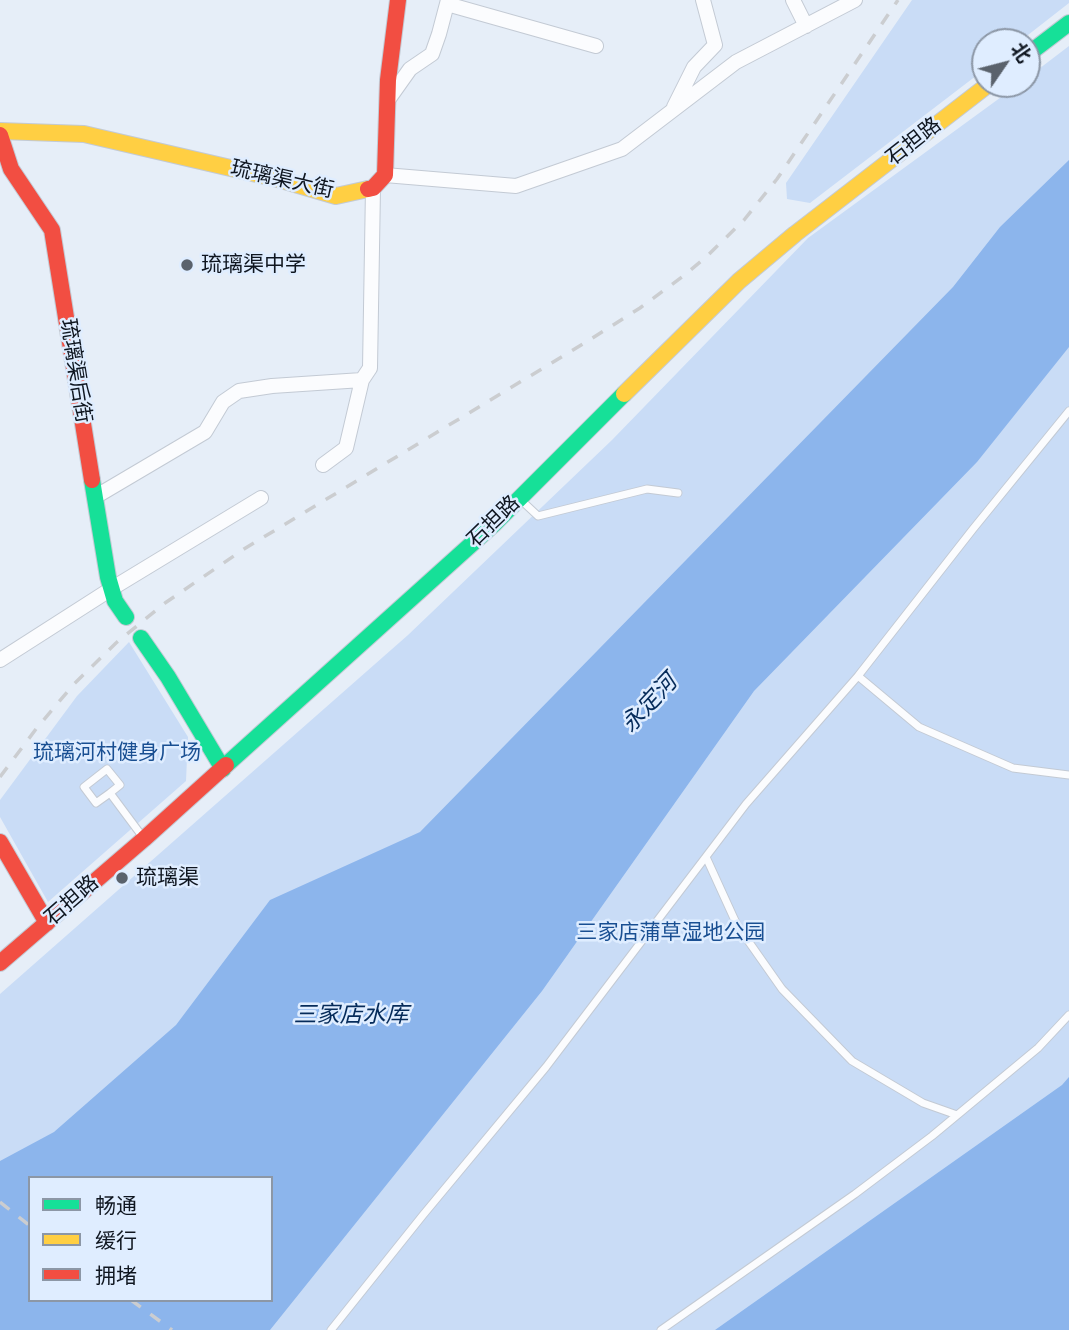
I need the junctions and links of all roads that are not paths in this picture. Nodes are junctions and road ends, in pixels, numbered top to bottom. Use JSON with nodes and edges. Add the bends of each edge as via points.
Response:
{"nodes":[{"id":1,"x":398,"y":0,"type":"edge"},
{"id":2,"x":703,"y":0,"type":"edge"},
{"id":3,"x":793,"y":0,"type":"edge"},
{"id":4,"x":855,"y":0,"type":"edge"},
{"id":5,"x":447,"y":2,"type":"edge"},
{"id":6,"x":1069,"y":23,"type":"edge"},
{"id":7,"x":806,"y":26,"type":"junction"},
{"id":8,"x":1041,"y":44,"type":"edge"},
{"id":9,"x":596,"y":46,"type":"dead end"},
{"id":10,"x":971,"y":98,"type":"edge"},
{"id":11,"x":387,"y":101,"type":"junction"},
{"id":12,"x":672,"y":111,"type":"junction"},
{"id":13,"x":0,"y":133,"type":"edge"},
{"id":14,"x":385,"y":175,"type":"junction"},
{"id":15,"x":373,"y":188,"type":"junction"},
{"id":16,"x":362,"y":380,"type":"junction"},
{"id":17,"x":1069,"y":411,"type":"edge"},
{"id":18,"x":323,"y":465,"type":"dead end"},
{"id":19,"x":678,"y":493,"type":"dead end"},
{"id":20,"x":95,"y":497,"type":"junction"},
{"id":21,"x":261,"y":498,"type":"dead end"},
{"id":22,"x":519,"y":498,"type":"junction"},
{"id":23,"x":111,"y":589,"type":"junction"},
{"id":24,"x":126,"y":617,"type":"dead end"},
{"id":25,"x":141,"y":638,"type":"dead end"},
{"id":26,"x":0,"y":660,"type":"edge"},
{"id":27,"x":858,"y":676,"type":"junction"},
{"id":28,"x":223,"y":769,"type":"junction"},
{"id":29,"x":1069,"y":775,"type":"edge"},
{"id":30,"x":110,"y":793,"type":"junction"},
{"id":31,"x":145,"y":839,"type":"junction"},
{"id":32,"x":0,"y":842,"type":"edge"},
{"id":33,"x":706,"y":858,"type":"junction"},
{"id":34,"x":47,"y":923,"type":"junction"},
{"id":35,"x":0,"y":963,"type":"edge"},
{"id":36,"x":1069,"y":1015,"type":"edge"},
{"id":37,"x":957,"y":1115,"type":"junction"},
{"id":38,"x":331,"y":1330,"type":"edge"},
{"id":39,"x":661,"y":1330,"type":"edge"}],
"edges":[{"from":1,"to":11,"type":"main road"},
{"from":2,"to":12,"type":"street","via":[[715,45],[694,67]]},
{"from":3,"to":7,"type":"street"},
{"from":4,"to":7,"type":"street"},
{"from":5,"to":9,"type":"street"},
{"from":5,"to":11,"type":"street","via":[[432,54],[410,69]]},
{"from":6,"to":8,"type":"main road"},
{"from":7,"to":12,"type":"street","via":[[736,62]]},
{"from":10,"to":22,"type":"main road","name":"石担路","via":[[739,281]]},
{"from":11,"to":14,"type":"main road"},
{"from":12,"to":14,"type":"street","via":[[622,149],[516,186]]},
{"from":13,"to":15,"type":"main road","name":"琉璃渠大街","via":[[84,134],[336,196]]},
{"from":13,"to":20,"type":"main road","name":"琉璃渠后街","via":[[11,169],[52,230]]},
{"from":14,"to":15,"type":"main road"},
{"from":15,"to":16,"type":"street","via":[[370,368]]},
{"from":16,"to":18,"type":"street","via":[[346,448]]},
{"from":16,"to":20,"type":"street","via":[[239,391],[223,402],[205,432]]},
{"from":17,"to":27,"type":"lane"},
{"from":19,"to":22,"type":"lane","via":[[647,489],[538,516]]},
{"from":20,"to":23,"type":"main road","name":"琉璃渠后街"},
{"from":21,"to":23,"type":"street"},
{"from":22,"to":28,"type":"main road","name":"石担路"},
{"from":23,"to":24,"type":"main road","name":"琉璃渠后街"},
{"from":23,"to":26,"type":"street"},
{"from":25,"to":28,"type":"main road"},
{"from":27,"to":29,"type":"lane","via":[[919,727],[1013,768]]},
{"from":27,"to":33,"type":"lane","via":[[746,804]]},
{"from":28,"to":31,"type":"main road","name":"石担路"},
{"from":30,"to":30,"type":"lane","via":[[96,803],[83,787],[107,769],[120,785]]},
{"from":30,"to":31,"type":"lane"},
{"from":31,"to":34,"type":"main road","name":"石担路"},
{"from":32,"to":34,"type":"main road"},
{"from":33,"to":37,"type":"lane","via":[[737,925],[782,989],[808,1016],[852,1061],[923,1102]]},
{"from":33,"to":38,"type":"lane","via":[[546,1067]]},
{"from":34,"to":35,"type":"main road","name":"石担路"},
{"from":36,"to":37,"type":"lane","via":[[1038,1048]]},
{"from":37,"to":39,"type":"lane","via":[[855,1194]]}]}
